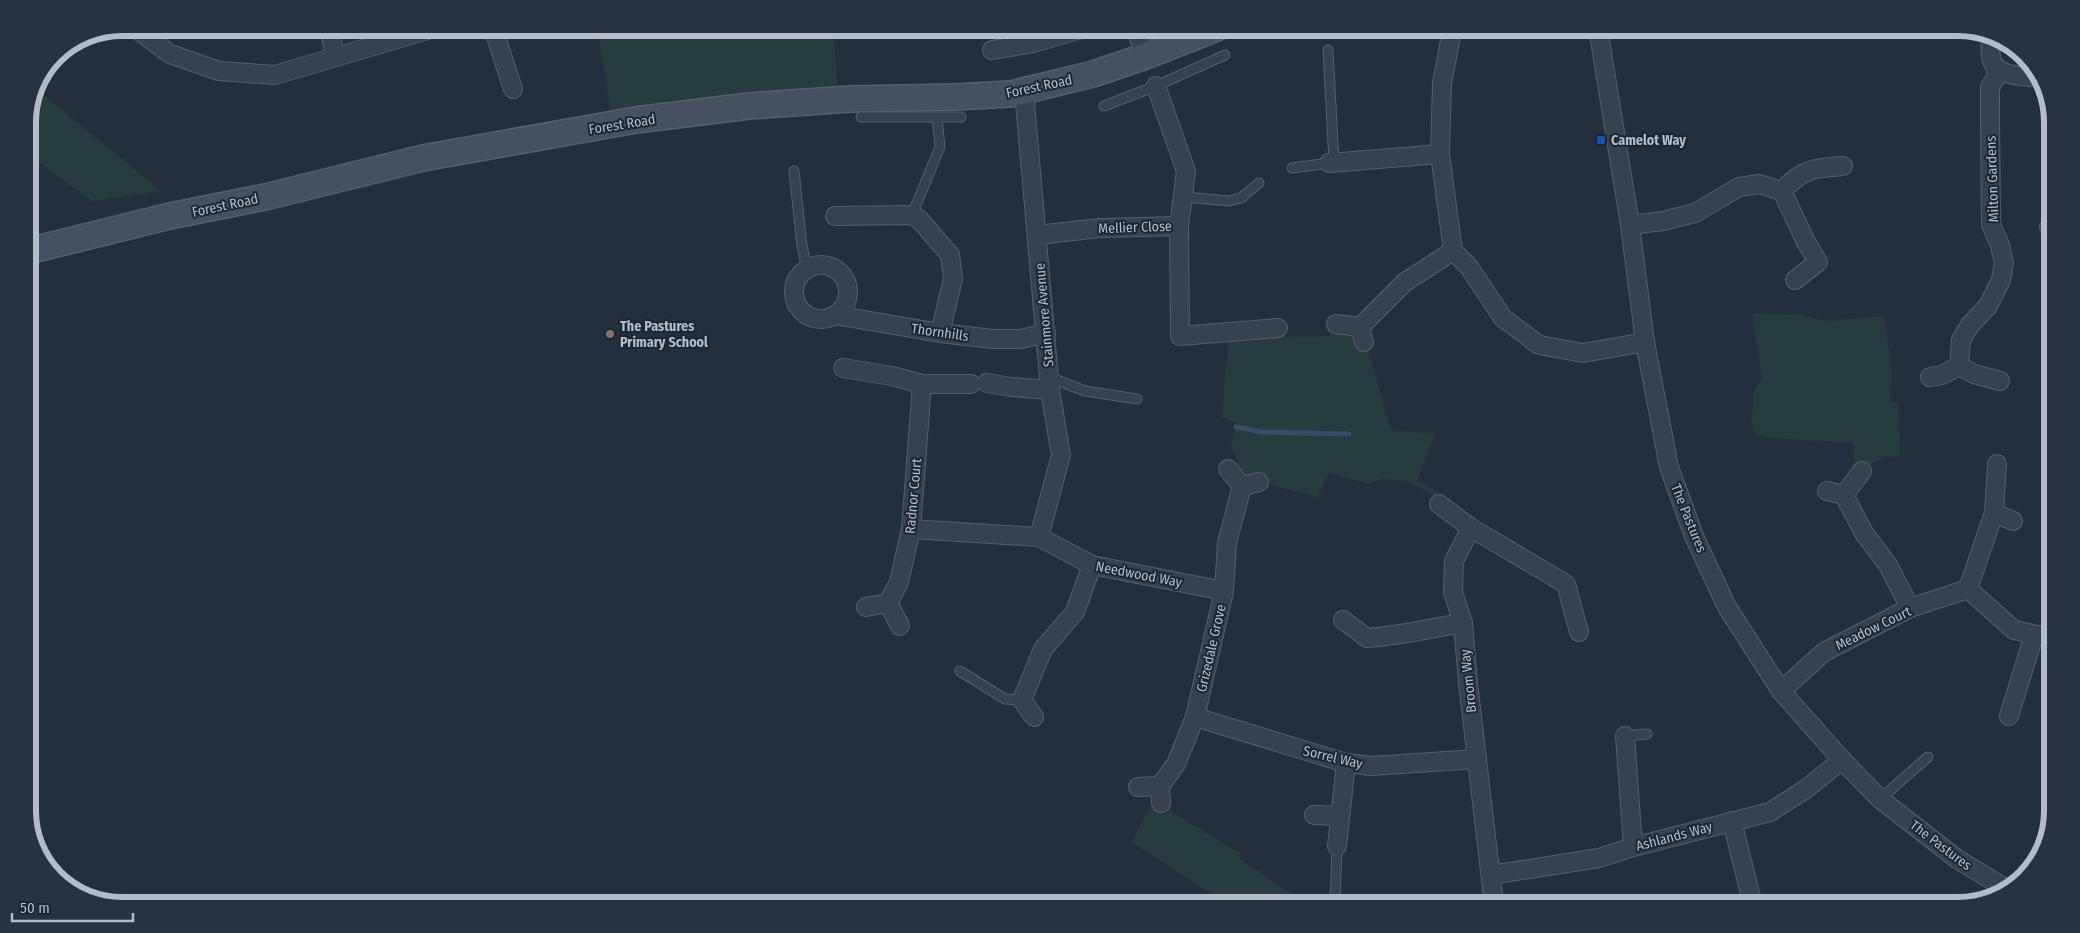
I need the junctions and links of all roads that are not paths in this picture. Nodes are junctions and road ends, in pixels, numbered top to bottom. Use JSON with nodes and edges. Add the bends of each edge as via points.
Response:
{"nodes":[{"id":1,"x":146,"y":36,"type":"edge"},
{"id":2,"x":331,"y":36,"type":"edge"},
{"id":3,"x":406,"y":36,"type":"edge"},
{"id":4,"x":496,"y":36,"type":"edge"},
{"id":5,"x":1058,"y":36,"type":"edge"},
{"id":6,"x":1138,"y":36,"type":"edge"},
{"id":7,"x":1197,"y":36,"type":"edge"},
{"id":8,"x":1451,"y":36,"type":"edge"},
{"id":9,"x":1599,"y":36,"type":"edge"},
{"id":10,"x":1991,"y":43,"type":"edge"},
{"id":11,"x":992,"y":50,"type":"dead end"},
{"id":12,"x":1328,"y":50,"type":"dead end"},
{"id":13,"x":1225,"y":55,"type":"dead end"},
{"id":14,"x":335,"y":56,"type":"junction"},
{"id":15,"x":1146,"y":56,"type":"junction"},
{"id":16,"x":2000,"y":71,"type":"junction"},
{"id":17,"x":2031,"y":77,"type":"edge"},
{"id":18,"x":1156,"y":86,"type":"junction"},
{"id":19,"x":513,"y":89,"type":"dead end"},
{"id":20,"x":1024,"y":91,"type":"junction"},
{"id":21,"x":1104,"y":106,"type":"dead end"},
{"id":22,"x":861,"y":117,"type":"dead end"},
{"id":23,"x":961,"y":117,"type":"dead end"},
{"id":24,"x":937,"y":118,"type":"junction"},
{"id":25,"x":1440,"y":154,"type":"junction"},
{"id":26,"x":1332,"y":163,"type":"junction"},
{"id":27,"x":1843,"y":166,"type":"dead end"},
{"id":28,"x":1292,"y":168,"type":"dead end"},
{"id":29,"x":794,"y":171,"type":"dead end"},
{"id":30,"x":1259,"y":183,"type":"dead end"},
{"id":31,"x":1782,"y":191,"type":"junction"},
{"id":32,"x":1184,"y":197,"type":"junction"},
{"id":33,"x":912,"y":215,"type":"junction"},
{"id":34,"x":835,"y":216,"type":"dead end"},
{"id":35,"x":1630,"y":225,"type":"junction"},
{"id":36,"x":1179,"y":226,"type":"junction"},
{"id":37,"x":1037,"y":235,"type":"junction"},
{"id":38,"x":36,"y":249,"type":"edge"},
{"id":39,"x":1453,"y":251,"type":"junction"},
{"id":40,"x":807,"y":268,"type":"junction"},
{"id":41,"x":1795,"y":280,"type":"dead end"},
{"id":42,"x":835,"y":316,"type":"junction"},
{"id":43,"x":1336,"y":324,"type":"dead end"},
{"id":44,"x":1278,"y":328,"type":"dead end"},
{"id":45,"x":940,"y":333,"type":"junction"},
{"id":46,"x":1046,"y":333,"type":"junction"},
{"id":47,"x":1645,"y":342,"type":"junction"},
{"id":48,"x":1959,"y":366,"type":"junction"},
{"id":49,"x":843,"y":368,"type":"dead end"},
{"id":50,"x":1930,"y":377,"type":"dead end"},
{"id":51,"x":2000,"y":381,"type":"dead end"},
{"id":52,"x":1049,"y":383,"type":"junction"},
{"id":53,"x":922,"y":384,"type":"junction"},
{"id":54,"x":1137,"y":399,"type":"dead end"},
{"id":55,"x":1996,"y":464,"type":"dead end"},
{"id":56,"x":1228,"y":469,"type":"dead end"},
{"id":57,"x":1862,"y":471,"type":"dead end"},
{"id":58,"x":1439,"y":504,"type":"dead end"},
{"id":59,"x":1994,"y":513,"type":"junction"},
{"id":60,"x":2013,"y":521,"type":"dead end"},
{"id":61,"x":1471,"y":528,"type":"junction"},
{"id":62,"x":911,"y":530,"type":"junction"},
{"id":63,"x":1039,"y":536,"type":"junction"},
{"id":64,"x":1092,"y":565,"type":"junction"},
{"id":65,"x":1968,"y":590,"type":"junction"},
{"id":66,"x":1224,"y":591,"type":"junction"},
{"id":67,"x":888,"y":603,"type":"junction"},
{"id":68,"x":866,"y":607,"type":"dead end"},
{"id":69,"x":1910,"y":608,"type":"junction"},
{"id":70,"x":1343,"y":620,"type":"dead end"},
{"id":71,"x":1463,"y":622,"type":"junction"},
{"id":72,"x":900,"y":626,"type":"dead end"},
{"id":73,"x":1579,"y":632,"type":"dead end"},
{"id":74,"x":2034,"y":635,"type":"junction"},
{"id":75,"x":2044,"y":637,"type":"edge"},
{"id":76,"x":960,"y":671,"type":"dead end"},
{"id":77,"x":1781,"y":691,"type":"junction"},
{"id":78,"x":1022,"y":700,"type":"junction"},
{"id":79,"x":2008,"y":716,"type":"dead end"},
{"id":80,"x":1034,"y":717,"type":"dead end"},
{"id":81,"x":1195,"y":717,"type":"junction"},
{"id":82,"x":1647,"y":734,"type":"dead end"},
{"id":83,"x":1625,"y":736,"type":"joint"},
{"id":84,"x":1928,"y":757,"type":"dead end"},
{"id":85,"x":1476,"y":759,"type":"junction"},
{"id":86,"x":1842,"y":760,"type":"junction"},
{"id":87,"x":1346,"y":763,"type":"junction"},
{"id":88,"x":1138,"y":787,"type":"dead end"},
{"id":89,"x":1880,"y":799,"type":"junction"},
{"id":90,"x":1314,"y":815,"type":"dead end"},
{"id":91,"x":1340,"y":816,"type":"junction"},
{"id":92,"x":1732,"y":821,"type":"junction"},
{"id":93,"x":1337,"y":846,"type":"joint"},
{"id":94,"x":1633,"y":846,"type":"junction"},
{"id":95,"x":1491,"y":875,"type":"junction"},
{"id":96,"x":2000,"y":885,"type":"edge"},
{"id":97,"x":1335,"y":897,"type":"edge"},
{"id":98,"x":1493,"y":897,"type":"edge"},
{"id":99,"x":1751,"y":897,"type":"edge"}],
"edges":[{"from":1,"to":14,"type":"street","via":[[170,54],[219,71],[275,74]]},
{"from":2,"to":14,"type":"street"},
{"from":3,"to":14,"type":"street"},
{"from":4,"to":19,"type":"street"},
{"from":5,"to":11,"type":"street"},
{"from":6,"to":15,"type":"street"},
{"from":7,"to":15,"type":"street","name":"Forest Road"},
{"from":8,"to":25,"type":"street","via":[[1442,83]]},
{"from":9,"to":35,"type":"street","name":"The Pastures"},
{"from":10,"to":16,"type":"street","via":[[1991,58]]},
{"from":12,"to":26,"type":"lane"},
{"from":13,"to":18,"type":"lane"},
{"from":15,"to":20,"type":"street","name":"Forest Road","via":[[1093,74]]},
{"from":16,"to":17,"type":"street"},
{"from":16,"to":48,"type":"street","name":"Milton Gardens","via":[[1990,87],[1991,225],[2004,263],[2002,280],[1988,306],[1961,340]]},
{"from":18,"to":21,"type":"lane"},
{"from":18,"to":32,"type":"street","name":"Mellier Close","via":[[1186,172]]},
{"from":20,"to":37,"type":"street","name":"Stainmore Avenue"},
{"from":20,"to":38,"type":"street","name":"Forest Road","via":[[749,106],[636,120],[423,158]]},
{"from":22,"to":24,"type":"lane"},
{"from":23,"to":24,"type":"lane"},
{"from":24,"to":33,"type":"lane","via":[[940,147]]},
{"from":25,"to":26,"type":"street"},
{"from":25,"to":39,"type":"street"},
{"from":26,"to":28,"type":"lane"},
{"from":27,"to":31,"type":"street","via":[[1813,168],[1794,177]]},
{"from":29,"to":40,"type":"lane"},
{"from":30,"to":32,"type":"lane","via":[[1241,198],[1229,201]]},
{"from":31,"to":35,"type":"street","via":[[1759,184],[1739,187],[1695,213]]},
{"from":31,"to":41,"type":"street","via":[[1818,262]]},
{"from":32,"to":36,"type":"street","name":"Mellier Close"},
{"from":33,"to":34,"type":"street"},
{"from":33,"to":45,"type":"street","via":[[950,256],[953,279]]},
{"from":35,"to":47,"type":"street","name":"The Pastures"},
{"from":36,"to":37,"type":"street","name":"Mellier Close","via":[[1100,228]]},
{"from":36,"to":44,"type":"street","via":[[1180,336]]},
{"from":37,"to":46,"type":"street","name":"Stainmore Avenue"},
{"from":39,"to":43,"type":"street","via":[[1405,282],[1362,335]]},
{"from":39,"to":47,"type":"street","via":[[1469,267],[1503,318],[1539,345],[1583,353]]},
{"from":40,"to":42,"type":"street","name":"Thornhills","via":[[795,285],[797,306],[814,318]]},
{"from":40,"to":42,"type":"street","via":[[828,265],[845,278],[848,299]]},
{"from":42,"to":45,"type":"street","name":"Thornhills"},
{"from":45,"to":46,"type":"street","name":"Thornhills","via":[[1002,339]]},
{"from":46,"to":52,"type":"street","name":"Stainmore Avenue"},
{"from":47,"to":77,"type":"street","name":"The Pastures","via":[[1668,467],[1694,536],[1727,607]]},
{"from":48,"to":50,"type":"street"},
{"from":48,"to":51,"type":"street"},
{"from":49,"to":53,"type":"street"},
{"from":52,"to":53,"type":"street","via":[[1011,388],[979,384]]},
{"from":52,"to":54,"type":"lane"},
{"from":52,"to":63,"type":"street","name":"Stainmore Avenue","via":[[1061,455]]},
{"from":53,"to":62,"type":"street","name":"Radnor Court"},
{"from":55,"to":59,"type":"street"},
{"from":56,"to":66,"type":"street","name":"Grizedale Grove","via":[[1250,484],[1227,543]]},
{"from":57,"to":69,"type":"street","via":[[1836,493],[1888,565]]},
{"from":58,"to":61,"type":"street"},
{"from":59,"to":60,"type":"street"},
{"from":59,"to":65,"type":"street"},
{"from":61,"to":71,"type":"street","name":"Broom Way","via":[[1454,561],[1453,592]]},
{"from":61,"to":73,"type":"street","via":[[1566,584]]},
{"from":62,"to":63,"type":"street","name":"Needwood Way"},
{"from":62,"to":67,"type":"street","name":"Radnor Court","via":[[899,582]]},
{"from":63,"to":64,"type":"street","name":"Needwood Way"},
{"from":64,"to":66,"type":"street","name":"Needwood Way"},
{"from":64,"to":78,"type":"street","via":[[1075,612],[1042,648]]},
{"from":65,"to":69,"type":"street","name":"Meadow Court"},
{"from":65,"to":74,"type":"street","via":[[2014,630]]},
{"from":66,"to":81,"type":"street","name":"Grizedale Grove"},
{"from":67,"to":68,"type":"street"},
{"from":67,"to":72,"type":"street"},
{"from":69,"to":77,"type":"street","name":"Meadow Court","via":[[1824,652]]},
{"from":70,"to":71,"type":"street","via":[[1367,638],[1398,636]]},
{"from":71,"to":85,"type":"street","name":"Broom Way"},
{"from":74,"to":75,"type":"street"},
{"from":74,"to":79,"type":"street"},
{"from":76,"to":78,"type":"lane","via":[[1005,698]]},
{"from":77,"to":86,"type":"street","name":"The Pastures"},
{"from":78,"to":80,"type":"street"},
{"from":81,"to":87,"type":"street","name":"Sorrel Way"},
{"from":81,"to":88,"type":"street","name":"Grizedale Grove","via":[[1161,794]]},
{"from":82,"to":83,"type":"lane"},
{"from":83,"to":94,"type":"street"},
{"from":84,"to":89,"type":"lane"},
{"from":85,"to":87,"type":"street","name":"Sorrel Way","via":[[1371,766]]},
{"from":85,"to":95,"type":"street","name":"Broom Way"},
{"from":86,"to":89,"type":"street","name":"The Pastures"},
{"from":86,"to":92,"type":"street","name":"Ashlands Way","via":[[1770,812]]},
{"from":87,"to":91,"type":"street"},
{"from":89,"to":96,"type":"street","name":"The Pastures","via":[[1957,859]]},
{"from":90,"to":91,"type":"street"},
{"from":91,"to":93,"type":"street"},
{"from":92,"to":94,"type":"street","name":"Ashlands Way"},
{"from":92,"to":99,"type":"street"},
{"from":93,"to":97,"type":"lane"},
{"from":94,"to":95,"type":"street","name":"Ashlands Way","via":[[1599,858]]},
{"from":95,"to":98,"type":"street","name":"Broom Way"}]}
